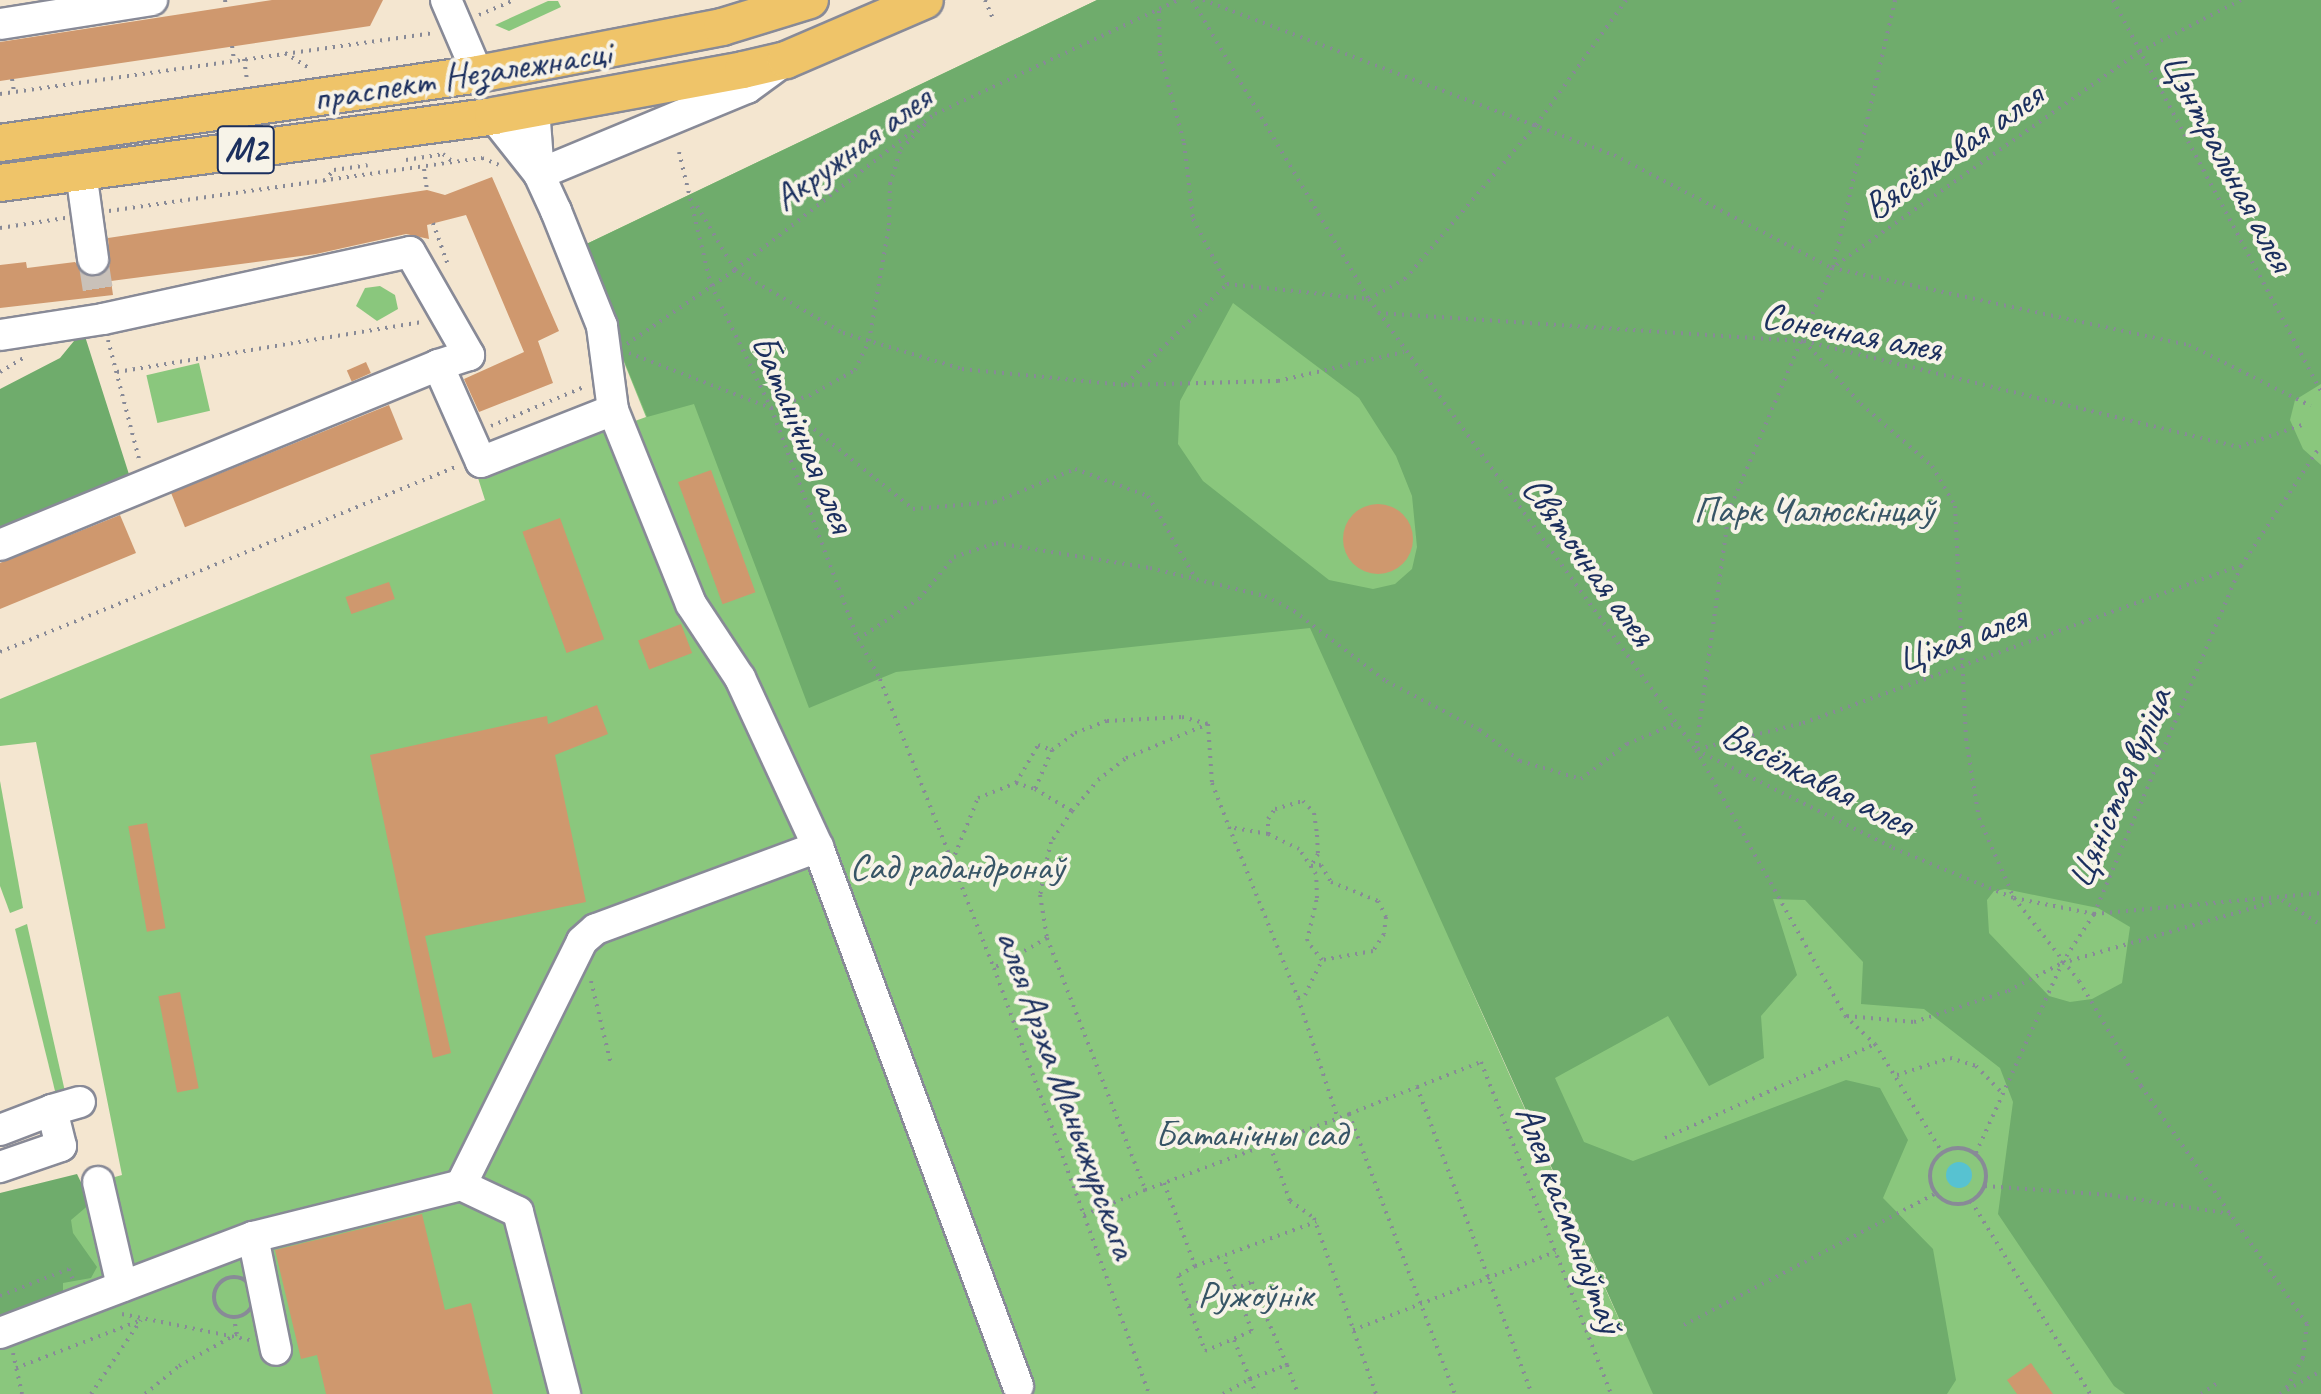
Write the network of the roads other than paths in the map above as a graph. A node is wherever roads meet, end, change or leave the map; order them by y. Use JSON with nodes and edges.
{"nodes":[{"id":1,"x":152,"y":0,"type":"edge"},
{"id":2,"x":446,"y":0,"type":"edge"},
{"id":3,"x":810,"y":0,"type":"edge"},
{"id":4,"x":925,"y":0,"type":"edge"},
{"id":5,"x":764,"y":8,"type":"edge"},
{"id":6,"x":0,"y":24,"type":"edge"},
{"id":7,"x":786,"y":60,"type":"junction"},
{"id":8,"x":473,"y":75,"type":"junction"},
{"id":9,"x":534,"y":108,"type":"junction"},
{"id":10,"x":493,"y":116,"type":"junction"},
{"id":11,"x":0,"y":143,"type":"edge"},
{"id":12,"x":81,"y":172,"type":"junction"},
{"id":13,"x":539,"y":174,"type":"junction"},
{"id":14,"x":0,"y":183,"type":"edge"},
{"id":15,"x":93,"y":259,"type":"tunnel mouth"},
{"id":16,"x":0,"y":335,"type":"edge"},
{"id":17,"x":438,"y":365,"type":"junction"},
{"id":18,"x":613,"y":410,"type":"junction"},
{"id":19,"x":0,"y":545,"type":"edge"},
{"id":20,"x":818,"y":847,"type":"junction"},
{"id":21,"x":0,"y":1130,"type":"edge"},
{"id":22,"x":0,"y":1167,"type":"edge"},
{"id":23,"x":98,"y":1182,"type":"dead end"},
{"id":24,"x":461,"y":1185,"type":"junction"},
{"id":25,"x":253,"y":1237,"type":"junction"},
{"id":26,"x":122,"y":1286,"type":"junction"},
{"id":27,"x":5,"y":1338,"type":"edge"},
{"id":28,"x":276,"y":1350,"type":"road end"},
{"id":29,"x":1018,"y":1386,"type":"dead end"},
{"id":30,"x":565,"y":1394,"type":"edge"}],
"edges":[{"from":1,"to":6,"type":"street"},
{"from":2,"to":8,"type":"street"},
{"from":3,"to":5,"type":"main road","name":"праспект Незалежнасці","number":"М2"},
{"from":4,"to":7,"type":"main road","name":"праспект Незалежнасці","number":"М2"},
{"from":5,"to":7,"type":"main road"},
{"from":5,"to":8,"type":"main road","name":"праспект Незалежнасці","number":"М2"},
{"from":7,"to":9,"type":"main road","name":"праспект Незалежнасці","number":"М2"},
{"from":7,"to":13,"type":"street"},
{"from":8,"to":11,"type":"main road","name":"праспект Незалежнасці","number":"М2"},
{"from":9,"to":10,"type":"main road","name":"праспект Незалежнасці","number":"М2"},
{"from":9,"to":13,"type":"street"},
{"from":10,"to":12,"type":"main road","name":"праспект Незалежнасці","number":"М2"},
{"from":10,"to":13,"type":"street"},
{"from":12,"to":14,"type":"main road","name":"праспект Незалежнасці","number":"М2"},
{"from":12,"to":15,"type":"street"},
{"from":13,"to":18,"type":"street"},
{"from":16,"to":17,"type":"street"},
{"from":17,"to":18,"type":"street"},
{"from":17,"to":19,"type":"street"},
{"from":18,"to":20,"type":"street"},
{"from":20,"to":24,"type":"street"},
{"from":20,"to":29,"type":"street"},
{"from":21,"to":22,"type":"street"},
{"from":23,"to":26,"type":"street"},
{"from":24,"to":25,"type":"street"},
{"from":24,"to":30,"type":"street"},
{"from":25,"to":26,"type":"street"},
{"from":25,"to":28,"type":"street"},
{"from":26,"to":27,"type":"street"}]}
